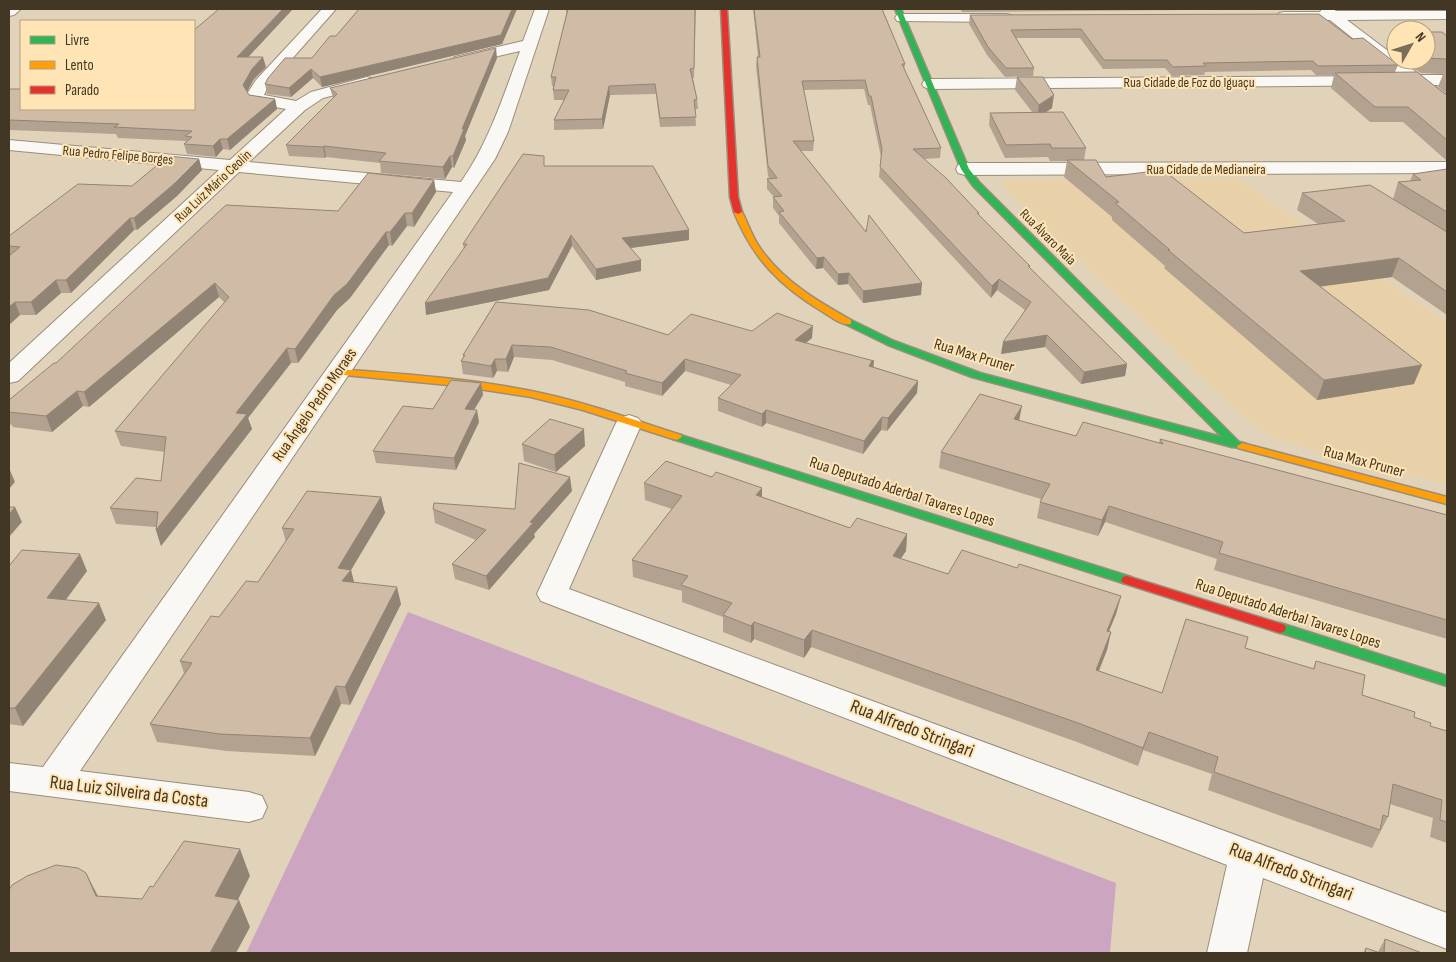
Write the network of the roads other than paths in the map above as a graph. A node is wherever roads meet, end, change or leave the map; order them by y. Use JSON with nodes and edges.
{"nodes":[{"id":1,"x":14,"y":9,"type":"edge"},
{"id":2,"x":329,"y":9,"type":"edge"},
{"id":3,"x":542,"y":9,"type":"edge"},
{"id":4,"x":724,"y":9,"type":"edge"},
{"id":5,"x":9,"y":12,"type":"edge"},
{"id":6,"x":1328,"y":12,"type":"edge"},
{"id":7,"x":900,"y":14,"type":"edge"},
{"id":8,"x":1447,"y":15,"type":"edge"},
{"id":9,"x":1270,"y":16,"type":"edge"},
{"id":10,"x":1021,"y":18,"type":"edge"},
{"id":11,"x":530,"y":44,"type":"junction"},
{"id":12,"x":443,"y":64,"type":"edge"},
{"id":13,"x":386,"y":77,"type":"edge"},
{"id":14,"x":1447,"y":80,"type":"edge"},
{"id":15,"x":1417,"y":81,"type":"junction"},
{"id":16,"x":930,"y":84,"type":"junction"},
{"id":17,"x":1447,"y":104,"type":"edge"},
{"id":18,"x":299,"y":106,"type":"junction"},
{"id":19,"x":9,"y":145,"type":"edge"},
{"id":20,"x":235,"y":166,"type":"junction"},
{"id":21,"x":1447,"y":168,"type":"edge"},
{"id":22,"x":1329,"y":169,"type":"junction"},
{"id":23,"x":965,"y":170,"type":"junction"},
{"id":24,"x":467,"y":188,"type":"junction"},
{"id":25,"x":1360,"y":189,"type":"edge"},
{"id":26,"x":338,"y":372,"type":"junction"},
{"id":27,"x":9,"y":376,"type":"edge"},
{"id":28,"x":630,"y":423,"type":"junction"},
{"id":29,"x":1237,"y":445,"type":"junction"},
{"id":30,"x":1447,"y":501,"type":"edge"},
{"id":31,"x":1447,"y":681,"type":"edge"},
{"id":32,"x":9,"y":777,"type":"edge"},
{"id":33,"x":52,"y":783,"type":"junction"},
{"id":34,"x":249,"y":807,"type":"dead end"},
{"id":35,"x":1248,"y":856,"type":"junction"},
{"id":36,"x":1447,"y":931,"type":"edge"},
{"id":37,"x":1227,"y":953,"type":"edge"}],
"edges":[{"from":1,"to":5,"type":"street"},
{"from":2,"to":18,"type":"street"},
{"from":3,"to":11,"type":"street","name":"Rua Ângelo Pedro Moraes"},
{"from":4,"to":29,"type":"street","name":"Rua Max Pruner"},
{"from":6,"to":8,"type":"street"},
{"from":6,"to":9,"type":"street"},
{"from":6,"to":15,"type":"street"},
{"from":7,"to":10,"type":"street"},
{"from":7,"to":16,"type":"street","name":"Rua Álvaro Maia"},
{"from":11,"to":12,"type":"street"},
{"from":11,"to":24,"type":"street","name":"Rua Ângelo Pedro Moraes"},
{"from":13,"to":18,"type":"street","name":"Rua Luiz Mário Ceolin"},
{"from":14,"to":15,"type":"street","name":"Rua Cidade de Foz do Iguaçu"},
{"from":15,"to":16,"type":"street","name":"Rua Cidade de Foz do Iguaçu"},
{"from":15,"to":17,"type":"street"},
{"from":16,"to":23,"type":"street","name":"Rua Álvaro Maia"},
{"from":18,"to":20,"type":"street","name":"Rua Luiz Mário Ceolin"},
{"from":19,"to":20,"type":"street","name":"Rua Pedro Felipe Borges"},
{"from":20,"to":24,"type":"street","name":"Rua Pedro Felipe Borges"},
{"from":20,"to":27,"type":"street","name":"Rua Luiz Mário Ceolin"},
{"from":21,"to":22,"type":"street","name":"Rua Cidade de Medianeira"},
{"from":22,"to":23,"type":"street","name":"Rua Cidade de Medianeira"},
{"from":22,"to":25,"type":"street"},
{"from":23,"to":29,"type":"street","name":"Rua Álvaro Maia"},
{"from":24,"to":26,"type":"street","name":"Rua Ângelo Pedro Moraes"},
{"from":26,"to":28,"type":"street","name":"Rua Deputado Aderbal Tavares Lopes"},
{"from":26,"to":33,"type":"street","name":"Rua Ângelo Pedro Moraes"},
{"from":28,"to":31,"type":"street","name":"Rua Deputado Aderbal Tavares Lopes"},
{"from":28,"to":35,"type":"street","name":"Rua Alfredo Stringari"},
{"from":29,"to":30,"type":"street","name":"Rua Max Pruner"},
{"from":32,"to":33,"type":"street","name":"Rua Luiz Silveira da Costa"},
{"from":33,"to":34,"type":"street","name":"Rua Luiz Silveira da Costa"},
{"from":35,"to":36,"type":"street","name":"Rua Alfredo Stringari"},
{"from":35,"to":37,"type":"street"}]}
